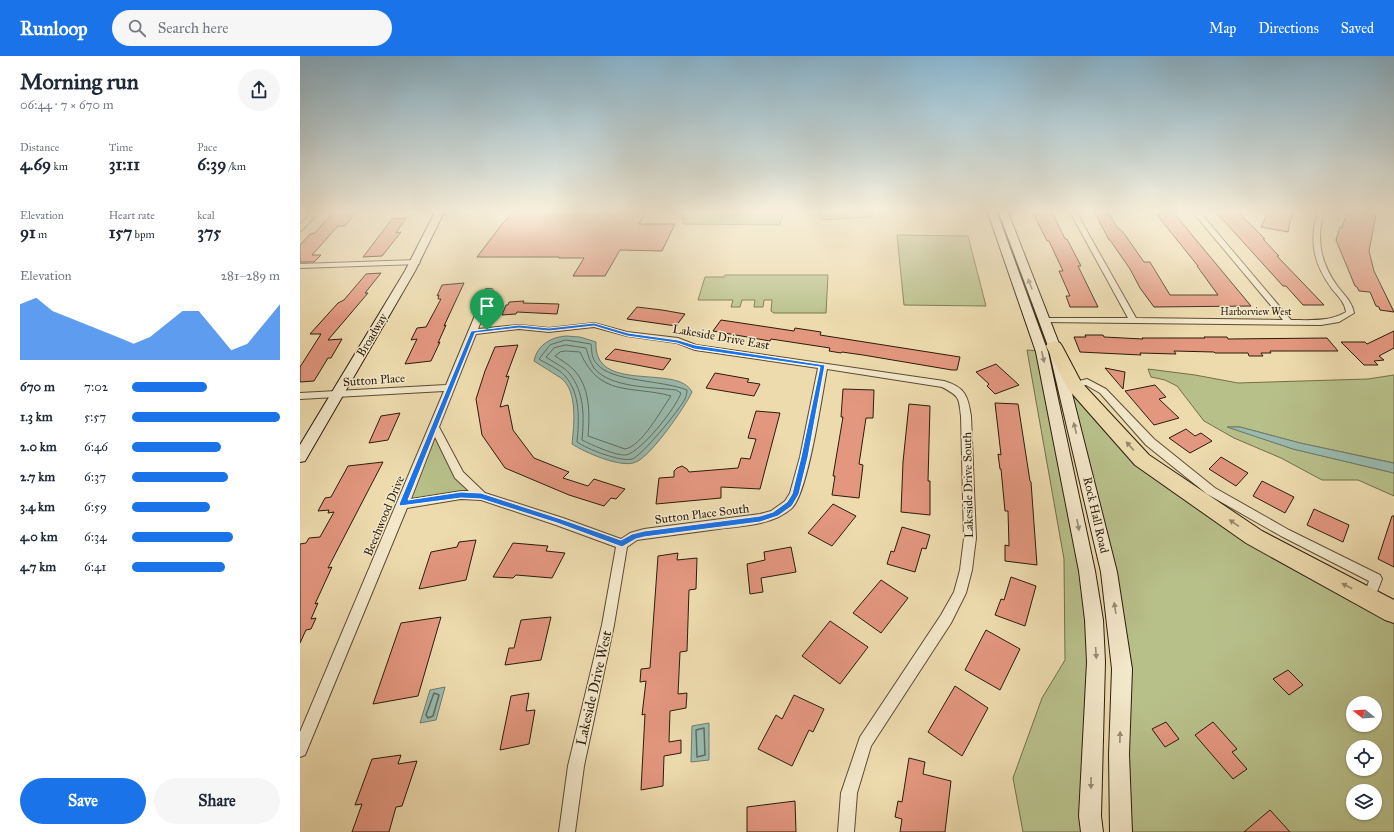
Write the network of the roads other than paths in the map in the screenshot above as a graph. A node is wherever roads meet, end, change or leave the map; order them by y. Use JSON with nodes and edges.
{"nodes":[{"id":1,"x":424,"y":246,"type":"edge"},
{"id":2,"x":1009,"y":246,"type":"edge"},
{"id":3,"x":1010,"y":246,"type":"edge"},
{"id":4,"x":1092,"y":246,"type":"edge"},
{"id":5,"x":1225,"y":246,"type":"edge"},
{"id":6,"x":1316,"y":246,"type":"edge"},
{"id":7,"x":416,"y":262,"type":"junction"},
{"id":8,"x":300,"y":266,"type":"edge"},
{"id":9,"x":489,"y":291,"type":"dead end"},
{"id":10,"x":1045,"y":320,"type":"junction"},
{"id":11,"x":1133,"y":321,"type":"junction"},
{"id":12,"x":1289,"y":322,"type":"junction"},
{"id":13,"x":473,"y":332,"type":"junction"},
{"id":14,"x":1054,"y":346,"type":"junction"},
{"id":15,"x":823,"y":366,"type":"junction"},
{"id":16,"x":450,"y":388,"type":"junction"},
{"id":17,"x":337,"y":394,"type":"junction"},
{"id":18,"x":300,"y":396,"type":"edge"},
{"id":19,"x":434,"y":426,"type":"junction"},
{"id":20,"x":300,"y":457,"type":"edge"},
{"id":21,"x":481,"y":496,"type":"junction"},
{"id":22,"x":403,"y":504,"type":"junction"},
{"id":23,"x":622,"y":544,"type":"junction"},
{"id":24,"x":1394,"y":612,"type":"edge"},
{"id":25,"x":300,"y":750,"type":"edge"},
{"id":26,"x":567,"y":832,"type":"edge"},
{"id":27,"x":846,"y":832,"type":"edge"},
{"id":28,"x":1092,"y":832,"type":"edge"},
{"id":29,"x":1121,"y":832,"type":"edge"}],
"edges":[{"from":1,"to":7,"type":"main road","name":"Broadway"},
{"from":2,"to":28,"type":"main road","name":"Rock Hall Road","one_way":true},
{"from":10,"to":3,"type":"main road","name":"Rock Hall Road","one_way":true},
{"from":4,"to":11,"type":"street"},
{"from":5,"to":12,"type":"street"},
{"from":6,"to":12,"type":"street","name":"Harborview West"},
{"from":7,"to":8,"type":"street"},
{"from":7,"to":17,"type":"main road","name":"Broadway"},
{"from":9,"to":13,"type":"street","name":"Beechwood Drive"},
{"from":10,"to":11,"type":"street","name":"Harborview West"},
{"from":10,"to":14,"type":"main road","name":"Rock Hall Road"},
{"from":11,"to":12,"type":"street","name":"Harborview West"},
{"from":13,"to":15,"type":"street","name":"Lakeside Drive East"},
{"from":13,"to":16,"type":"street","name":"Beechwood Drive"},
{"from":14,"to":24,"type":"highway"},
{"from":29,"to":14,"type":"main road","name":"Rock Hall Road","one_way":true},
{"from":15,"to":23,"type":"street","name":"Sutton Place South"},
{"from":15,"to":27,"type":"street","name":"Lakeside Drive South"},
{"from":16,"to":17,"type":"street","name":"Sutton Place"},
{"from":16,"to":19,"type":"street","name":"Beechwood Drive"},
{"from":17,"to":18,"type":"street","name":"Sutton Place"},
{"from":17,"to":20,"type":"main road","name":"Broadway"},
{"from":19,"to":21,"type":"street"},
{"from":19,"to":22,"type":"street","name":"Beechwood Drive"},
{"from":21,"to":22,"type":"street"},
{"from":21,"to":23,"type":"street"},
{"from":22,"to":25,"type":"street","name":"Beechwood Drive"},
{"from":23,"to":26,"type":"street","name":"Lakeside Drive West"}]}
